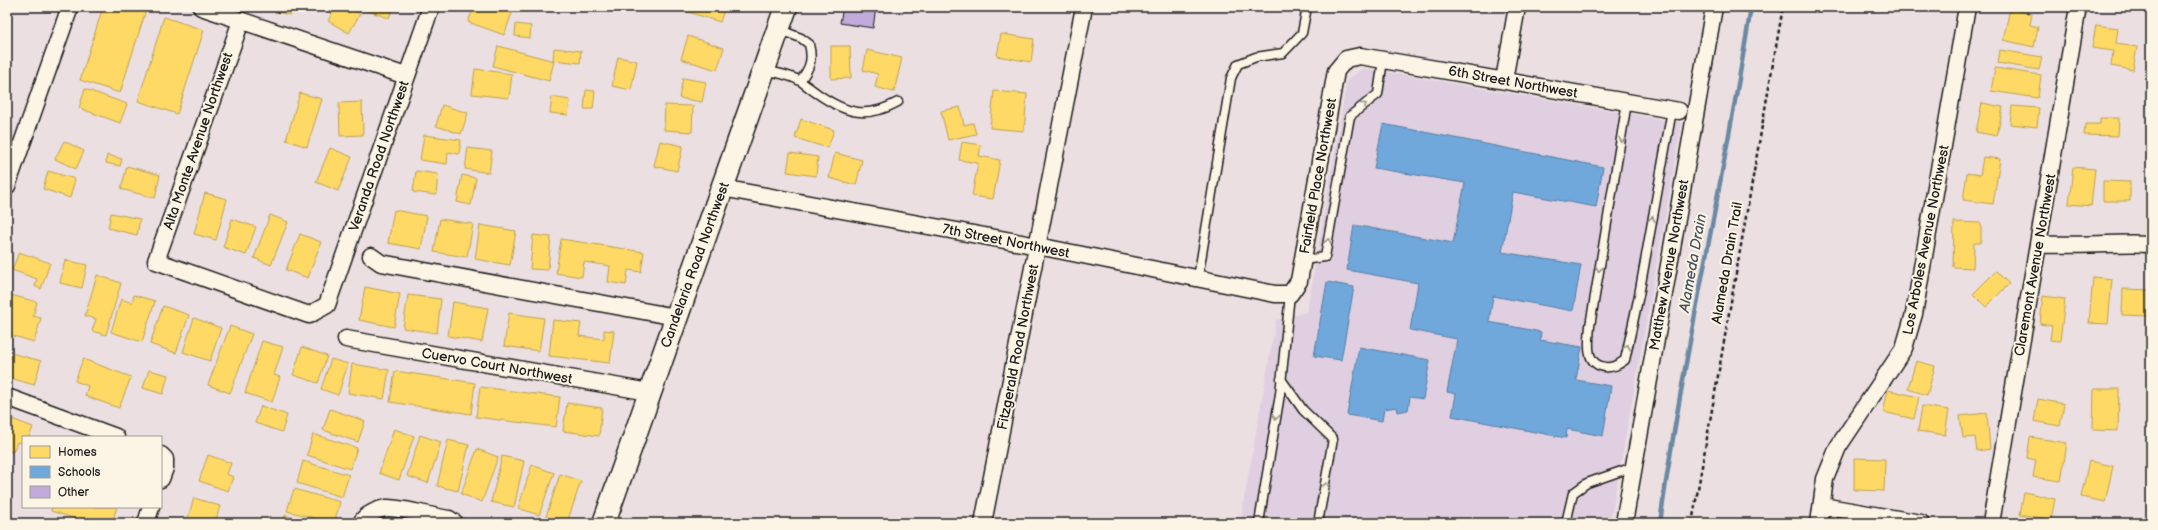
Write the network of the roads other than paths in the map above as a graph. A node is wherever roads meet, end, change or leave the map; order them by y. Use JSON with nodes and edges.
{"nodes":[{"id":1,"x":70,"y":7,"type":"edge"},
{"id":2,"x":202,"y":7,"type":"edge"},
{"id":3,"x":431,"y":7,"type":"edge"},
{"id":4,"x":786,"y":7,"type":"edge"},
{"id":5,"x":1084,"y":7,"type":"edge"},
{"id":6,"x":1307,"y":7,"type":"edge"},
{"id":7,"x":1517,"y":7,"type":"edge"},
{"id":8,"x":1714,"y":7,"type":"edge"},
{"id":9,"x":1967,"y":7,"type":"edge"},
{"id":10,"x":2078,"y":7,"type":"edge"},
{"id":11,"x":241,"y":21,"type":"junction"},
{"id":12,"x":778,"y":29,"type":"junction"},
{"id":13,"x":1346,"y":59,"type":"joint"},
{"id":14,"x":1383,"y":60,"type":"junction"},
{"id":15,"x":764,"y":70,"type":"junction"},
{"id":16,"x":406,"y":76,"type":"junction"},
{"id":17,"x":1504,"y":80,"type":"junction"},
{"id":18,"x":800,"y":81,"type":"junction"},
{"id":19,"x":898,"y":102,"type":"dead end"},
{"id":20,"x":1627,"y":102,"type":"junction"},
{"id":21,"x":1676,"y":110,"type":"joint"},
{"id":22,"x":7,"y":186,"type":"edge"},
{"id":23,"x":722,"y":188,"type":"junction"},
{"id":24,"x":2039,"y":244,"type":"junction"},
{"id":25,"x":2151,"y":244,"type":"edge"},
{"id":26,"x":1038,"y":246,"type":"junction"},
{"id":27,"x":371,"y":256,"type":"dead end"},
{"id":28,"x":1303,"y":260,"type":"junction"},
{"id":29,"x":1198,"y":278,"type":"junction"},
{"id":30,"x":1290,"y":294,"type":"junction"},
{"id":31,"x":327,"y":305,"type":"joint"},
{"id":32,"x":676,"y":317,"type":"junction"},
{"id":33,"x":346,"y":339,"type":"dead end"},
{"id":34,"x":1281,"y":378,"type":"junction"},
{"id":35,"x":649,"y":392,"type":"junction"},
{"id":36,"x":7,"y":397,"type":"edge"},
{"id":37,"x":113,"y":436,"type":"edge"},
{"id":38,"x":163,"y":457,"type":"edge"},
{"id":39,"x":1633,"y":467,"type":"junction"},
{"id":40,"x":162,"y":476,"type":"edge"},
{"id":41,"x":1822,"y":506,"type":"junction"},
{"id":42,"x":151,"y":508,"type":"edge"},
{"id":43,"x":146,"y":523,"type":"edge"},
{"id":44,"x":361,"y":523,"type":"edge"},
{"id":45,"x":455,"y":523,"type":"edge"},
{"id":46,"x":604,"y":523,"type":"edge"},
{"id":47,"x":983,"y":523,"type":"edge"},
{"id":48,"x":1259,"y":523,"type":"edge"},
{"id":49,"x":1318,"y":523,"type":"edge"},
{"id":50,"x":1566,"y":523,"type":"edge"},
{"id":51,"x":1624,"y":523,"type":"edge"},
{"id":52,"x":1819,"y":523,"type":"edge"},
{"id":53,"x":1921,"y":523,"type":"edge"},
{"id":54,"x":1991,"y":523,"type":"edge"}],
"edges":[{"from":1,"to":22,"type":"street"},
{"from":2,"to":11,"type":"street"},
{"from":3,"to":16,"type":"street","name":"Veranda Road Northwest"},
{"from":4,"to":12,"type":"main road","name":"Candelaria Road Northwest"},
{"from":5,"to":26,"type":"street","name":"Fitzgerald Road Northwest"},
{"from":6,"to":29,"type":"lane"},
{"from":7,"to":17,"type":"street"},
{"from":8,"to":39,"type":"street","name":"Matthew Avenue Northwest"},
{"from":9,"to":41,"type":"street","name":"Los Arboles Avenue Northwest"},
{"from":10,"to":24,"type":"street","name":"Claremont Avenue Northwest"},
{"from":11,"to":16,"type":"street"},
{"from":11,"to":31,"type":"street","name":"Alta Monte Avenue Northwest"},
{"from":12,"to":15,"type":"main road","name":"Candelaria Road Northwest"},
{"from":12,"to":18,"type":"lane"},
{"from":13,"to":14,"type":"street","name":"6th Street Northwest"},
{"from":13,"to":28,"type":"street","name":"Fairfield Place Northwest"},
{"from":14,"to":17,"type":"street","name":"6th Street Northwest"},
{"from":28,"to":14,"type":"lane","one_way":true},
{"from":15,"to":18,"type":"lane"},
{"from":15,"to":23,"type":"main road","name":"Candelaria Road Northwest"},
{"from":16,"to":31,"type":"street","name":"Veranda Road Northwest"},
{"from":17,"to":20,"type":"street","name":"6th Street Northwest"},
{"from":18,"to":19,"type":"lane"},
{"from":20,"to":21,"type":"street","name":"6th Street Northwest"},
{"from":20,"to":21,"type":"lane","one_way":true},
{"from":23,"to":26,"type":"street","name":"7th Street Northwest"},
{"from":23,"to":32,"type":"main road","name":"Candelaria Road Northwest"},
{"from":24,"to":25,"type":"street"},
{"from":24,"to":54,"type":"street","name":"Claremont Avenue Northwest"},
{"from":26,"to":29,"type":"street","name":"7th Street Northwest"},
{"from":26,"to":47,"type":"street","name":"Fitzgerald Road Northwest"},
{"from":27,"to":32,"type":"street"},
{"from":28,"to":30,"type":"street","name":"Fairfield Place Northwest"},
{"from":29,"to":30,"type":"street","name":"7th Street Northwest"},
{"from":30,"to":34,"type":"lane"},
{"from":32,"to":35,"type":"main road","name":"Candelaria Road Northwest"},
{"from":33,"to":35,"type":"street","name":"Cuervo Court Northwest"},
{"from":34,"to":48,"type":"lane","one_way":true},
{"from":49,"to":34,"type":"lane","one_way":true},
{"from":35,"to":46,"type":"main road","name":"Candelaria Road Northwest"},
{"from":36,"to":37,"type":"street"},
{"from":38,"to":40,"type":"street"},
{"from":39,"to":50,"type":"lane"},
{"from":39,"to":51,"type":"street","name":"Matthew Avenue Northwest"},
{"from":41,"to":52,"type":"street","name":"Los Arboles Avenue Northwest"},
{"from":41,"to":53,"type":"street"},
{"from":42,"to":43,"type":"street"},
{"from":44,"to":45,"type":"street"}]}
